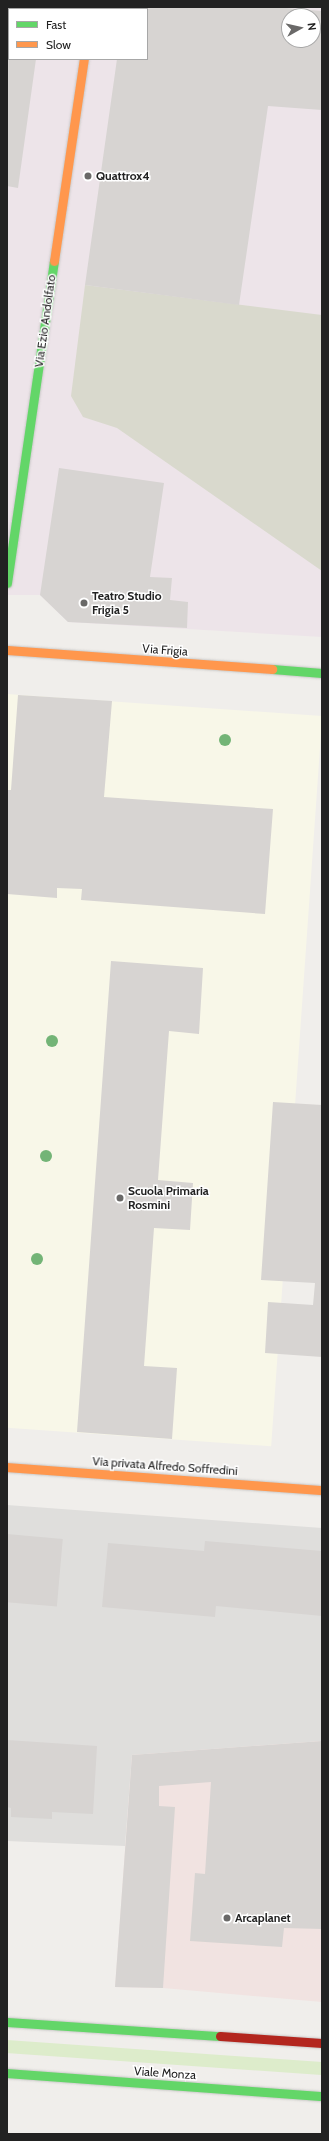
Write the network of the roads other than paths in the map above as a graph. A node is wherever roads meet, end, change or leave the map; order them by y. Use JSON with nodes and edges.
{"nodes":[{"id":1,"x":84,"y":60,"type":"edge"},
{"id":2,"x":7,"y":583,"type":"edge"},
{"id":3,"x":7,"y":650,"type":"edge"},
{"id":4,"x":322,"y":673,"type":"edge"},
{"id":5,"x":7,"y":1467,"type":"edge"},
{"id":6,"x":322,"y":1490,"type":"edge"},
{"id":7,"x":7,"y":2022,"type":"edge"},
{"id":8,"x":322,"y":2043,"type":"edge"},
{"id":9,"x":7,"y":2073,"type":"edge"},
{"id":10,"x":322,"y":2096,"type":"edge"}],
"edges":[{"from":1,"to":2,"type":"street","name":"Via Ezio Andolfato"},
{"from":3,"to":4,"type":"street","name":"Via Frigia"},
{"from":5,"to":6,"type":"street","name":"Via privata Alfredo Soffredini"},
{"from":7,"to":8,"type":"street"},
{"from":9,"to":10,"type":"street","name":"Viale Monza"}]}
